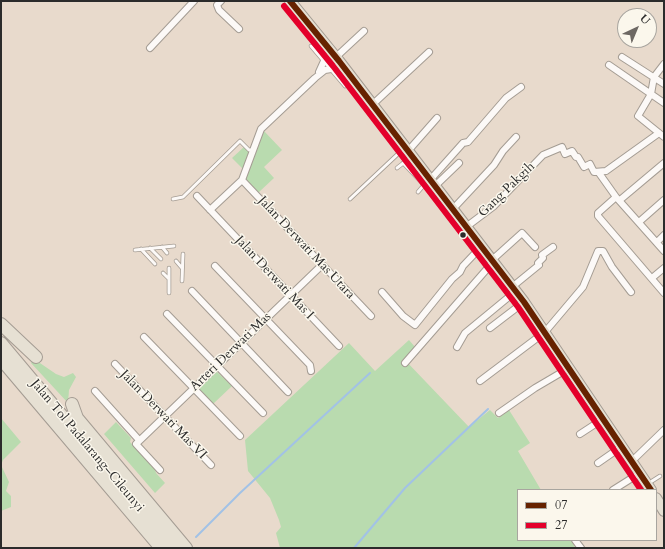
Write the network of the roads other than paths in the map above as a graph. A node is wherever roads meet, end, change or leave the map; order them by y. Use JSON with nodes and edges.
{"nodes":[{"id":1,"x":194,"y":1,"type":"edge"},
{"id":2,"x":221,"y":1,"type":"edge"},
{"id":3,"x":290,"y":1,"type":"edge"},
{"id":4,"x":238,"y":29,"type":"dead end"},
{"id":5,"x":364,"y":31,"type":"dead end"},
{"id":6,"x":311,"y":46,"type":"dead end"},
{"id":7,"x":150,"y":48,"type":"dead end"},
{"id":8,"x":429,"y":52,"type":"dead end"},
{"id":9,"x":336,"y":57,"type":"junction"},
{"id":10,"x":622,"y":57,"type":"dead end"},
{"id":11,"x":324,"y":61,"type":"junction"},
{"id":12,"x":664,"y":64,"type":"edge"},
{"id":13,"x":609,"y":66,"type":"dead end"},
{"id":14,"x":331,"y":69,"type":"junction"},
{"id":15,"x":654,"y":77,"type":"junction"},
{"id":16,"x":315,"y":78,"type":"junction"},
{"id":17,"x":664,"y":84,"type":"edge"},
{"id":18,"x":345,"y":86,"type":"dead end"},
{"id":19,"x":521,"y":87,"type":"dead end"},
{"id":20,"x":651,"y":94,"type":"junction"},
{"id":21,"x":664,"y":103,"type":"edge"},
{"id":22,"x":372,"y":105,"type":"junction"},
{"id":23,"x":437,"y":118,"type":"dead end"},
{"id":24,"x":661,"y":135,"type":"edge"},
{"id":25,"x":516,"y":137,"type":"dead end"},
{"id":26,"x":256,"y":142,"type":"junction"},
{"id":27,"x":253,"y":150,"type":"junction"},
{"id":28,"x":410,"y":154,"type":"junction"},
{"id":29,"x":249,"y":160,"type":"junction"},
{"id":30,"x":403,"y":163,"type":"junction"},
{"id":31,"x":459,"y":163,"type":"dead end"},
{"id":32,"x":664,"y":163,"type":"edge"},
{"id":33,"x":397,"y":168,"type":"dead end"},
{"id":34,"x":599,"y":173,"type":"junction"},
{"id":35,"x":242,"y":180,"type":"junction"},
{"id":36,"x":429,"y":183,"type":"junction"},
{"id":37,"x":418,"y":192,"type":"dead end"},
{"id":38,"x":197,"y":196,"type":"dead end"},
{"id":39,"x":618,"y":198,"type":"junction"},
{"id":40,"x":173,"y":199,"type":"dead end"},
{"id":41,"x":350,"y":199,"type":"dead end"},
{"id":42,"x":664,"y":200,"type":"edge"},
{"id":43,"x":210,"y":210,"type":"junction"},
{"id":44,"x":452,"y":210,"type":"junction"},
{"id":45,"x":639,"y":222,"type":"junction"},
{"id":46,"x":466,"y":227,"type":"junction"},
{"id":47,"x":664,"y":236,"type":"edge"},
{"id":48,"x":657,"y":242,"type":"junction"},
{"id":49,"x":174,"y":246,"type":"dead end"},
{"id":50,"x":162,"y":247,"type":"junction"},
{"id":51,"x":481,"y":247,"type":"junction"},
{"id":52,"x":535,"y":247,"type":"dead end"},
{"id":53,"x":553,"y":247,"type":"dead end"},
{"id":54,"x":150,"y":248,"type":"junction"},
{"id":55,"x":141,"y":249,"type":"junction"},
{"id":56,"x":135,"y":250,"type":"dead end"},
{"id":57,"x":664,"y":251,"type":"edge"},
{"id":58,"x":167,"y":253,"type":"dead end"},
{"id":59,"x":183,"y":254,"type":"dead end"},
{"id":60,"x":161,"y":259,"type":"dead end"},
{"id":61,"x":493,"y":261,"type":"junction"},
{"id":62,"x":176,"y":262,"type":"dead end"},
{"id":63,"x":155,"y":264,"type":"dead end"},
{"id":64,"x":322,"y":265,"type":"junction"},
{"id":65,"x":215,"y":266,"type":"dead end"},
{"id":66,"x":169,"y":268,"type":"dead end"},
{"id":67,"x":182,"y":268,"type":"junction"},
{"id":68,"x":664,"y":268,"type":"edge"},
{"id":69,"x":163,"y":273,"type":"dead end"},
{"id":70,"x":652,"y":278,"type":"junction"},
{"id":71,"x":169,"y":280,"type":"junction"},
{"id":72,"x":182,"y":281,"type":"dead end"},
{"id":73,"x":514,"y":289,"type":"junction"},
{"id":74,"x":192,"y":291,"type":"dead end"},
{"id":75,"x":382,"y":292,"type":"dead end"},
{"id":76,"x":631,"y":292,"type":"dead end"},
{"id":77,"x":664,"y":292,"type":"edge"},
{"id":78,"x":169,"y":293,"type":"dead end"},
{"id":79,"x":290,"y":295,"type":"junction"},
{"id":80,"x":524,"y":302,"type":"junction"},
{"id":81,"x":167,"y":314,"type":"dead end"},
{"id":82,"x":371,"y":316,"type":"dead end"},
{"id":83,"x":266,"y":319,"type":"junction"},
{"id":84,"x":1,"y":324,"type":"edge"},
{"id":85,"x":490,"y":328,"type":"dead end"},
{"id":86,"x":545,"y":332,"type":"junction"},
{"id":87,"x":144,"y":337,"type":"dead end"},
{"id":88,"x":242,"y":342,"type":"junction"},
{"id":89,"x":1,"y":343,"type":"edge"},
{"id":90,"x":339,"y":346,"type":"dead end"},
{"id":91,"x":457,"y":347,"type":"dead end"},
{"id":92,"x":36,"y":357,"type":"dead end"},
{"id":93,"x":1,"y":359,"type":"edge"},
{"id":94,"x":405,"y":363,"type":"dead end"},
{"id":95,"x":115,"y":364,"type":"dead end"},
{"id":96,"x":216,"y":366,"type":"junction"},
{"id":97,"x":569,"y":368,"type":"junction"},
{"id":98,"x":311,"y":371,"type":"dead end"},
{"id":99,"x":480,"y":381,"type":"dead end"},
{"id":100,"x":193,"y":388,"type":"junction"},
{"id":101,"x":95,"y":391,"type":"dead end"},
{"id":102,"x":288,"y":392,"type":"dead end"},
{"id":103,"x":72,"y":404,"type":"dead end"},
{"id":104,"x":264,"y":413,"type":"dead end"},
{"id":105,"x":499,"y":413,"type":"dead end"},
{"id":106,"x":164,"y":416,"type":"junction"},
{"id":107,"x":603,"y":419,"type":"junction"},
{"id":108,"x":664,"y":430,"type":"edge"},
{"id":109,"x":580,"y":434,"type":"dead end"},
{"id":110,"x":240,"y":436,"type":"dead end"},
{"id":111,"x":139,"y":440,"type":"junction"},
{"id":112,"x":621,"y":447,"type":"junction"},
{"id":113,"x":632,"y":461,"type":"junction"},
{"id":114,"x":598,"y":463,"type":"dead end"},
{"id":115,"x":211,"y":465,"type":"dead end"},
{"id":116,"x":160,"y":470,"type":"dead end"},
{"id":117,"x":640,"y":473,"type":"junction"},
{"id":118,"x":660,"y":476,"type":"dead end"},
{"id":119,"x":649,"y":487,"type":"edge"},
{"id":120,"x":615,"y":489,"type":"edge"},
{"id":121,"x":161,"y":548,"type":"edge"},
{"id":122,"x":173,"y":548,"type":"edge"},
{"id":123,"x":186,"y":548,"type":"edge"}],
"edges":[{"from":1,"to":7,"type":"street"},
{"from":2,"to":4,"type":"street"},
{"from":3,"to":9,"type":"main road"},
{"from":5,"to":9,"type":"street"},
{"from":6,"to":11,"type":"lane"},
{"from":8,"to":22,"type":"street"},
{"from":9,"to":11,"type":"street"},
{"from":9,"to":14,"type":"street"},
{"from":9,"to":22,"type":"main road"},
{"from":10,"to":15,"type":"street"},
{"from":11,"to":14,"type":"lane"},
{"from":11,"to":16,"type":"street"},
{"from":12,"to":15,"type":"street"},
{"from":13,"to":20,"type":"street"},
{"from":14,"to":16,"type":"street"},
{"from":14,"to":18,"type":"lane"},
{"from":15,"to":17,"type":"street"},
{"from":15,"to":20,"type":"street"},
{"from":16,"to":26,"type":"street"},
{"from":19,"to":36,"type":"street"},
{"from":20,"to":21,"type":"street"},
{"from":20,"to":24,"type":"street"},
{"from":22,"to":28,"type":"main road"},
{"from":23,"to":28,"type":"street"},
{"from":24,"to":34,"type":"street"},
{"from":25,"to":44,"type":"street"},
{"from":26,"to":27,"type":"street"},
{"from":26,"to":29,"type":"lane"},
{"from":27,"to":29,"type":"street"},
{"from":27,"to":40,"type":"lane"},
{"from":28,"to":30,"type":"lane"},
{"from":28,"to":36,"type":"main road"},
{"from":28,"to":41,"type":"lane"},
{"from":29,"to":35,"type":"street"},
{"from":30,"to":33,"type":"lane"},
{"from":30,"to":36,"type":"lane"},
{"from":31,"to":36,"type":"street"},
{"from":32,"to":39,"type":"street"},
{"from":34,"to":39,"type":"street"},
{"from":34,"to":46,"type":"street","name":"Gang Pakgih"},
{"from":35,"to":43,"type":"street"},
{"from":35,"to":64,"type":"street","name":"Jalan Derwati Mas Utara"},
{"from":36,"to":37,"type":"lane"},
{"from":36,"to":44,"type":"main road"},
{"from":38,"to":43,"type":"street","name":"Jalan Derwati Mas I"},
{"from":39,"to":45,"type":"street"},
{"from":39,"to":70,"type":"street"},
{"from":42,"to":45,"type":"street"},
{"from":43,"to":79,"type":"street","name":"Jalan Derwati Mas I"},
{"from":44,"to":46,"type":"main road"},
{"from":45,"to":48,"type":"street"},
{"from":46,"to":51,"type":"main road"},
{"from":47,"to":48,"type":"street"},
{"from":48,"to":57,"type":"street"},
{"from":49,"to":50,"type":"lane"},
{"from":50,"to":54,"type":"lane"},
{"from":50,"to":58,"type":"lane"},
{"from":51,"to":61,"type":"main road"},
{"from":51,"to":75,"type":"street"},
{"from":52,"to":61,"type":"street"},
{"from":53,"to":73,"type":"street"},
{"from":54,"to":55,"type":"lane"},
{"from":54,"to":60,"type":"lane"},
{"from":55,"to":56,"type":"lane"},
{"from":55,"to":63,"type":"lane"},
{"from":59,"to":67,"type":"lane"},
{"from":61,"to":73,"type":"main road"},
{"from":61,"to":94,"type":"street"},
{"from":62,"to":67,"type":"lane"},
{"from":64,"to":79,"type":"street","name":"Arteri Derwati Mas"},
{"from":64,"to":82,"type":"street","name":"Jalan Derwati Mas Utara"},
{"from":65,"to":83,"type":"street"},
{"from":66,"to":71,"type":"lane"},
{"from":67,"to":72,"type":"lane"},
{"from":68,"to":70,"type":"street"},
{"from":69,"to":71,"type":"lane"},
{"from":70,"to":77,"type":"street"},
{"from":71,"to":78,"type":"lane"},
{"from":73,"to":80,"type":"main road"},
{"from":73,"to":91,"type":"street"},
{"from":74,"to":88,"type":"street"},
{"from":76,"to":86,"type":"street"},
{"from":79,"to":83,"type":"street","name":"Arteri Derwati Mas"},
{"from":79,"to":90,"type":"street","name":"Jalan Derwati Mas I"},
{"from":80,"to":85,"type":"street"},
{"from":80,"to":86,"type":"main road"},
{"from":81,"to":96,"type":"street"},
{"from":83,"to":88,"type":"street","name":"Arteri Derwati Mas"},
{"from":83,"to":98,"type":"street"},
{"from":84,"to":92,"type":"highway"},
{"from":86,"to":97,"type":"main road"},
{"from":86,"to":99,"type":"street"},
{"from":87,"to":100,"type":"street"},
{"from":88,"to":96,"type":"street","name":"Arteri Derwati Mas"},
{"from":88,"to":102,"type":"street"},
{"from":89,"to":122,"type":"highway","name":"Jalan Tol Padalarang–Cileunyi"},
{"from":93,"to":121,"type":"highway","name":"Jalan Tol Padalarang–Cileunyi"},
{"from":95,"to":106,"type":"street","name":"Jalan Derwati Mas VI"},
{"from":96,"to":100,"type":"street","name":"Arteri Derwati Mas"},
{"from":96,"to":104,"type":"street"},
{"from":97,"to":105,"type":"street"},
{"from":97,"to":107,"type":"main road"},
{"from":100,"to":106,"type":"street","name":"Arteri Derwati Mas"},
{"from":100,"to":110,"type":"street"},
{"from":101,"to":111,"type":"street"},
{"from":103,"to":123,"type":"highway"},
{"from":106,"to":111,"type":"street","name":"Arteri Derwati Mas"},
{"from":106,"to":115,"type":"street","name":"Jalan Derwati Mas VI"},
{"from":107,"to":109,"type":"street"},
{"from":107,"to":112,"type":"main road"},
{"from":108,"to":113,"type":"street"},
{"from":111,"to":116,"type":"street"},
{"from":112,"to":113,"type":"main road"},
{"from":112,"to":114,"type":"street"},
{"from":113,"to":117,"type":"main road"},
{"from":117,"to":119,"type":"main road"},
{"from":117,"to":120,"type":"street"},
{"from":118,"to":119,"type":"lane"}]}
